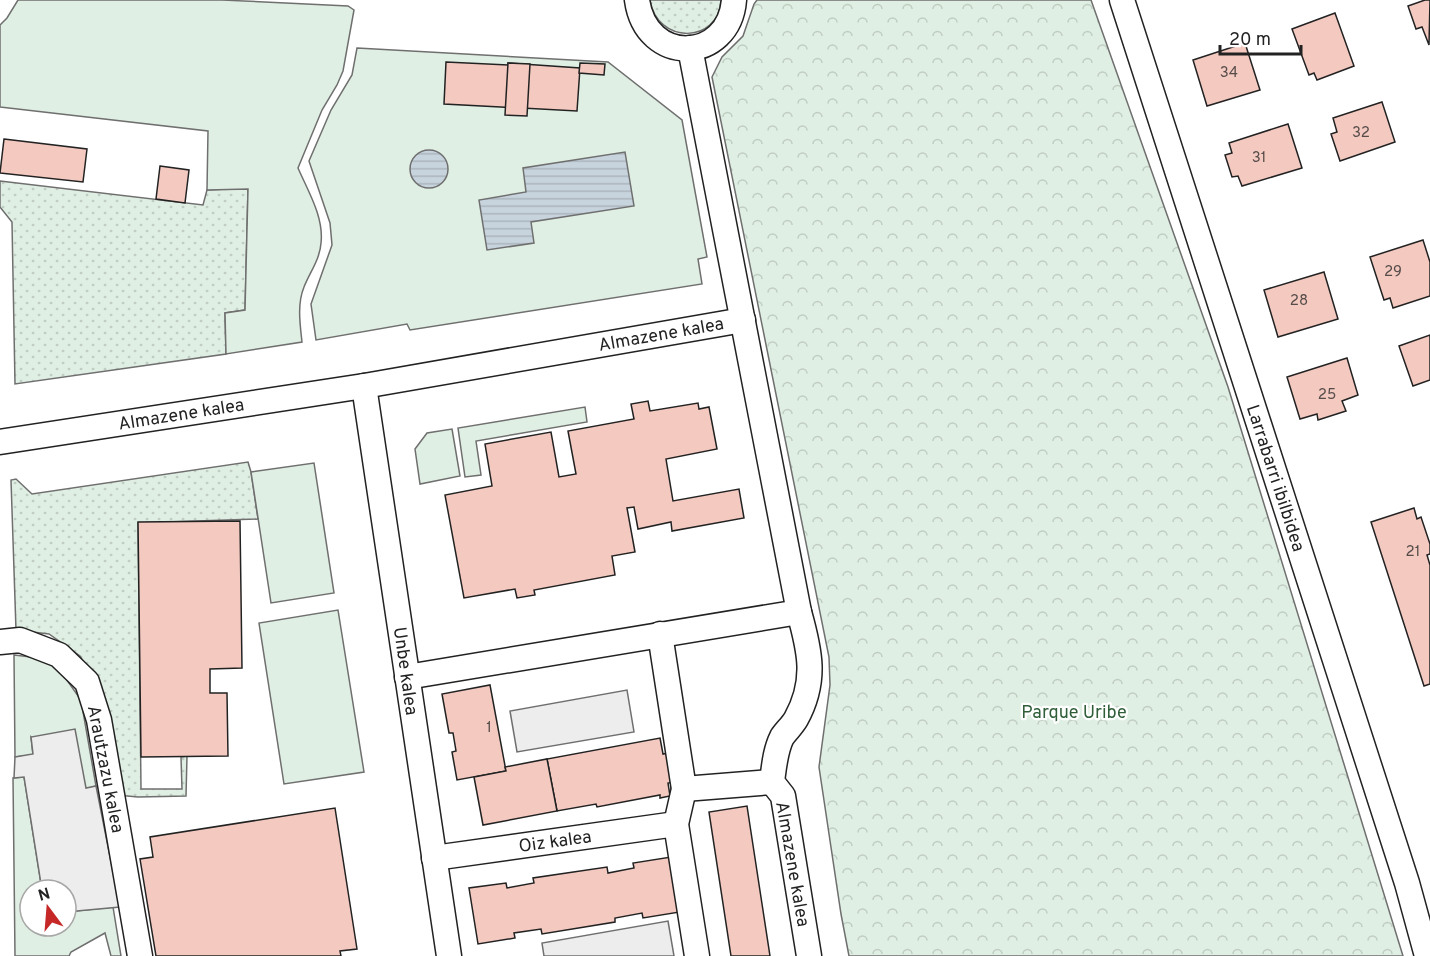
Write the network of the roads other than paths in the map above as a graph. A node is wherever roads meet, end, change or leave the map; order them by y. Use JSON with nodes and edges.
{"nodes":[{"id":1,"x":637,"y":0,"type":"edge"},
{"id":2,"x":734,"y":0,"type":"edge"},
{"id":3,"x":1122,"y":0,"type":"edge"},
{"id":4,"x":690,"y":48,"type":"junction"},
{"id":5,"x":743,"y":320,"type":"junction"},
{"id":6,"x":364,"y":386,"type":"junction"},
{"id":7,"x":0,"y":442,"type":"edge"},
{"id":8,"x":799,"y":612,"type":"junction"},
{"id":9,"x":660,"y":634,"type":"junction"},
{"id":10,"x":0,"y":642,"type":"edge"},
{"id":11,"x":407,"y":676,"type":"junction"},
{"id":12,"x":772,"y":782,"type":"junction"},
{"id":13,"x":684,"y":789,"type":"junction"},
{"id":14,"x":676,"y":824,"type":"junction"},
{"id":15,"x":434,"y":858,"type":"junction"},
{"id":16,"x":140,"y":956,"type":"edge"},
{"id":17,"x":448,"y":956,"type":"edge"},
{"id":18,"x":698,"y":956,"type":"edge"},
{"id":19,"x":809,"y":956,"type":"edge"},
{"id":20,"x":1427,"y":956,"type":"edge"}],
"edges":[{"from":1,"to":4,"type":"street"},
{"from":2,"to":4,"type":"street"},
{"from":3,"to":20,"type":"street","name":"Larrabarri ibilbidea"},
{"from":4,"to":5,"type":"street"},
{"from":5,"to":6,"type":"street","name":"Almazene kalea"},
{"from":5,"to":8,"type":"street","name":"Almazene kalea"},
{"from":6,"to":7,"type":"street","name":"Almazene kalea"},
{"from":6,"to":11,"type":"street","name":"Unbe kalea"},
{"from":8,"to":9,"type":"street"},
{"from":8,"to":12,"type":"street","name":"Almazene kalea"},
{"from":9,"to":11,"type":"street"},
{"from":9,"to":13,"type":"street"},
{"from":10,"to":16,"type":"street","name":"Arautzazu kalea"},
{"from":11,"to":15,"type":"street","name":"Unbe kalea"},
{"from":12,"to":13,"type":"street"},
{"from":12,"to":19,"type":"street","name":"Almazene kalea"},
{"from":13,"to":14,"type":"street"},
{"from":14,"to":15,"type":"street","name":"Oiz kalea"},
{"from":14,"to":18,"type":"street"},
{"from":15,"to":17,"type":"street","name":"Unbe kalea"}]}
